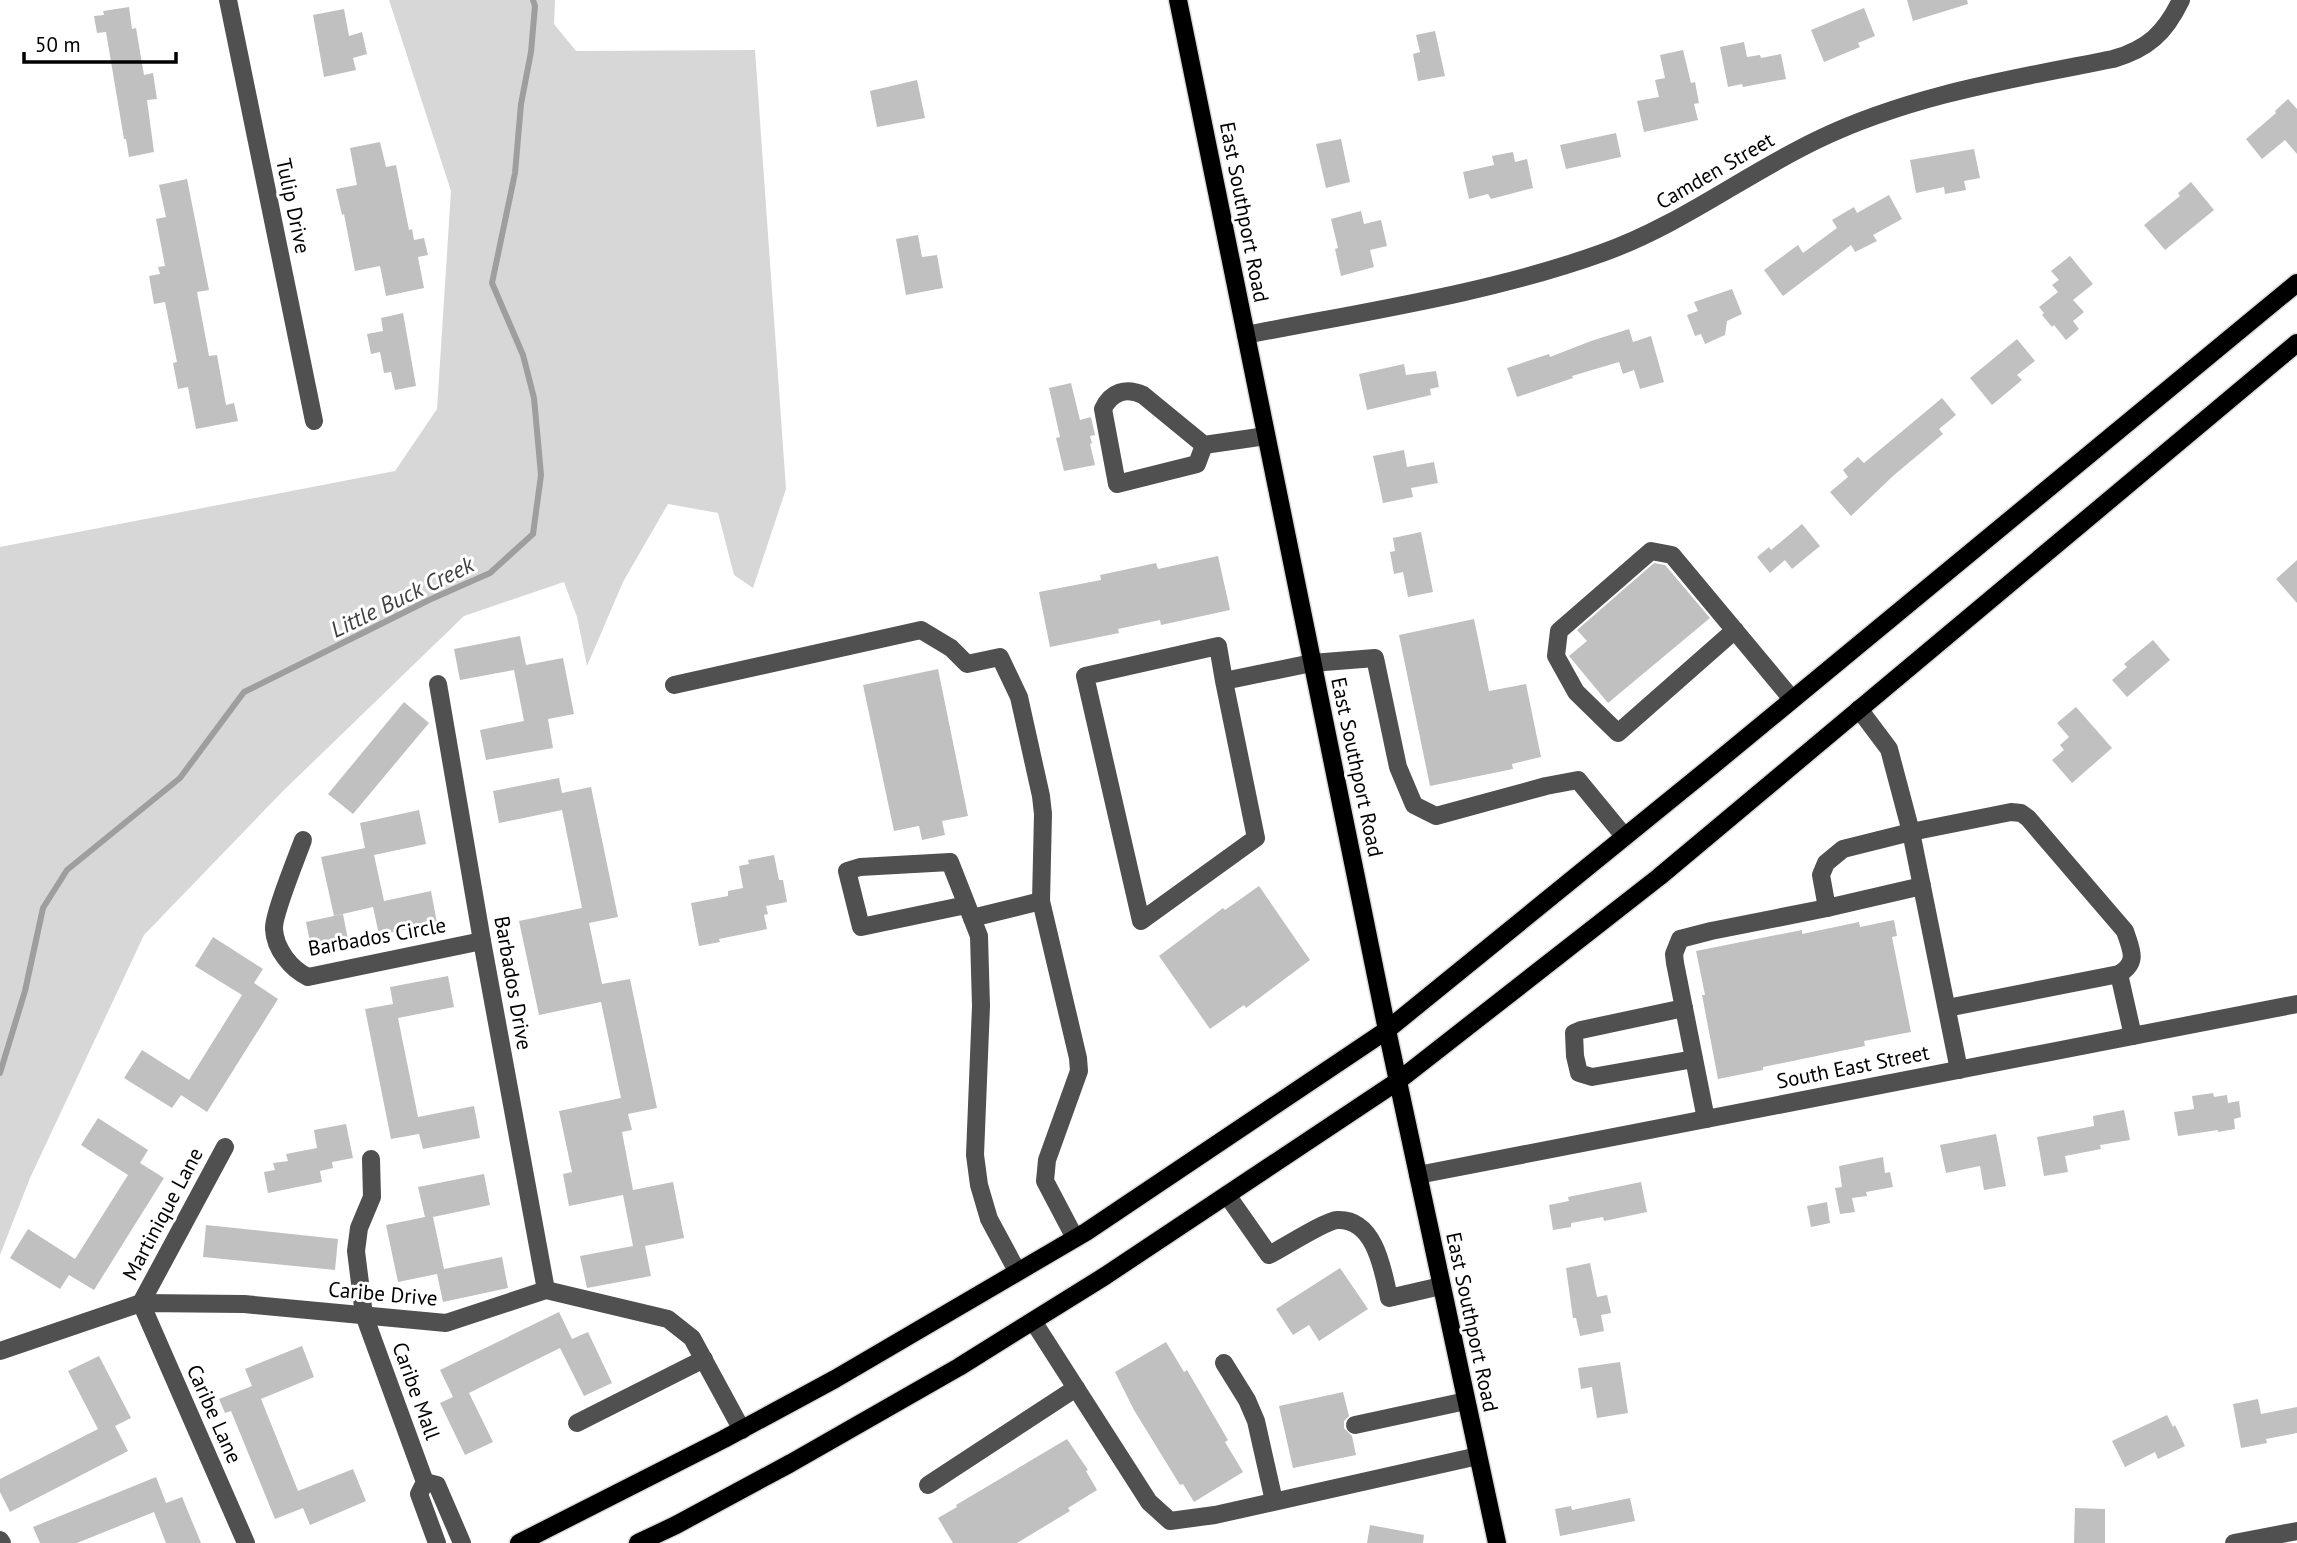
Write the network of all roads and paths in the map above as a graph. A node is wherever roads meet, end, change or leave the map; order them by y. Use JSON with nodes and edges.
{"nodes":[{"id":1,"x":228,"y":0,"type":"edge"},
{"id":2,"x":1178,"y":0,"type":"edge"},
{"id":3,"x":2181,"y":0,"type":"edge"},
{"id":4,"x":2297,"y":283,"type":"edge"},
{"id":5,"x":1246,"y":335,"type":"junction"},
{"id":6,"x":2297,"y":343,"type":"edge"},
{"id":7,"x":314,"y":421,"type":"dead end"},
{"id":8,"x":1266,"y":436,"type":"junction"},
{"id":9,"x":1204,"y":445,"type":"junction"},
{"id":10,"x":1735,"y":630,"type":"junction"},
{"id":11,"x":1312,"y":663,"type":"junction"},
{"id":12,"x":1224,"y":681,"type":"junction"},
{"id":13,"x":438,"y":684,"type":"dead end"},
{"id":14,"x":674,"y":685,"type":"dead end"},
{"id":15,"x":1792,"y":699,"type":"junction"},
{"id":16,"x":1859,"y":709,"type":"junction"},
{"id":17,"x":1911,"y":832,"type":"junction"},
{"id":18,"x":1624,"y":836,"type":"junction"},
{"id":19,"x":303,"y":839,"type":"dead end"},
{"id":20,"x":1922,"y":886,"type":"junction"},
{"id":21,"x":1041,"y":901,"type":"junction"},
{"id":22,"x":1827,"y":908,"type":"junction"},
{"id":23,"x":969,"y":911,"type":"junction"},
{"id":24,"x":482,"y":941,"type":"junction"},
{"id":25,"x":2119,"y":974,"type":"junction"},
{"id":26,"x":2297,"y":1004,"type":"edge"},
{"id":27,"x":1684,"y":1008,"type":"junction"},
{"id":28,"x":1947,"y":1008,"type":"junction"},
{"id":29,"x":1387,"y":1030,"type":"junction"},
{"id":30,"x":2133,"y":1036,"type":"junction"},
{"id":31,"x":1694,"y":1059,"type":"junction"},
{"id":32,"x":1959,"y":1070,"type":"junction"},
{"id":33,"x":1398,"y":1081,"type":"junction"},
{"id":34,"x":1706,"y":1119,"type":"junction"},
{"id":35,"x":225,"y":1147,"type":"dead end"},
{"id":36,"x":371,"y":1159,"type":"dead end"},
{"id":37,"x":1418,"y":1175,"type":"junction"},
{"id":38,"x":1227,"y":1195,"type":"junction"},
{"id":39,"x":1075,"y":1238,"type":"junction"},
{"id":40,"x":1017,"y":1271,"type":"junction"},
{"id":41,"x":1441,"y":1286,"type":"junction"},
{"id":42,"x":546,"y":1290,"type":"junction"},
{"id":43,"x":141,"y":1303,"type":"junction"},
{"id":44,"x":364,"y":1315,"type":"junction"},
{"id":45,"x":1033,"y":1321,"type":"junction"},
{"id":46,"x":0,"y":1351,"type":"edge"},
{"id":47,"x":704,"y":1359,"type":"junction"},
{"id":48,"x":1224,"y":1363,"type":"dead end"},
{"id":49,"x":1076,"y":1388,"type":"junction"},
{"id":50,"x":1466,"y":1401,"type":"junction"},
{"id":51,"x":577,"y":1423,"type":"dead end"},
{"id":52,"x":1356,"y":1425,"type":"dead end"},
{"id":53,"x":742,"y":1430,"type":"junction"},
{"id":54,"x":1478,"y":1456,"type":"junction"},
{"id":55,"x":425,"y":1482,"type":"junction"},
{"id":56,"x":928,"y":1485,"type":"dead end"},
{"id":57,"x":1275,"y":1501,"type":"junction"},
{"id":58,"x":2297,"y":1531,"type":"edge"},
{"id":59,"x":246,"y":1543,"type":"edge"},
{"id":60,"x":437,"y":1543,"type":"edge"},
{"id":61,"x":463,"y":1543,"type":"edge"},
{"id":62,"x":519,"y":1543,"type":"edge"},
{"id":63,"x":638,"y":1543,"type":"edge"},
{"id":64,"x":1497,"y":1543,"type":"edge"},
{"id":65,"x":2234,"y":1543,"type":"edge"}],
"edges":[{"from":1,"to":7,"type":"street","name":"Tulip Drive"},
{"from":2,"to":5,"type":"main road","name":"East Southport Road"},
{"from":3,"to":5,"type":"street","name":"Camden Street"},
{"from":4,"to":15,"type":"main road"},
{"from":5,"to":8,"type":"main road","name":"East Southport Road"},
{"from":6,"to":16,"type":"main road"},
{"from":8,"to":9,"type":"street"},
{"from":8,"to":11,"type":"main road","name":"East Southport Road"},
{"from":9,"to":9,"type":"street"},
{"from":10,"to":10,"type":"street"},
{"from":10,"to":15,"type":"street"},
{"from":11,"to":12,"type":"street"},
{"from":11,"to":18,"type":"street"},
{"from":11,"to":29,"type":"main road","name":"East Southport Road"},
{"from":12,"to":12,"type":"street"},
{"from":13,"to":24,"type":"street","name":"Barbados Drive"},
{"from":14,"to":21,"type":"street"},
{"from":15,"to":18,"type":"main road"},
{"from":16,"to":17,"type":"street"},
{"from":16,"to":33,"type":"main road"},
{"from":17,"to":20,"type":"street"},
{"from":17,"to":22,"type":"street"},
{"from":17,"to":25,"type":"street"},
{"from":18,"to":29,"type":"main road"},
{"from":19,"to":24,"type":"street","name":"Barbados Circle"},
{"from":20,"to":22,"type":"street"},
{"from":20,"to":28,"type":"street"},
{"from":21,"to":23,"type":"street"},
{"from":21,"to":39,"type":"street"},
{"from":22,"to":27,"type":"street"},
{"from":23,"to":23,"type":"street"},
{"from":23,"to":40,"type":"street"},
{"from":24,"to":42,"type":"street","name":"Barbados Drive"},
{"from":25,"to":28,"type":"street"},
{"from":25,"to":30,"type":"street"},
{"from":26,"to":30,"type":"street","name":"South East Street"},
{"from":27,"to":31,"type":"street"},
{"from":27,"to":31,"type":"street"},
{"from":28,"to":32,"type":"street"},
{"from":29,"to":33,"type":"main road","name":"East Southport Road"},
{"from":29,"to":39,"type":"main road"},
{"from":30,"to":32,"type":"street","name":"South East Street"},
{"from":31,"to":34,"type":"street"},
{"from":32,"to":34,"type":"street","name":"South East Street"},
{"from":33,"to":37,"type":"main road","name":"East Southport Road"},
{"from":33,"to":38,"type":"main road"},
{"from":34,"to":37,"type":"street","name":"South East Street"},
{"from":35,"to":43,"type":"street","name":"Martinique Lane"},
{"from":36,"to":44,"type":"street","name":"Caribe Mall"},
{"from":37,"to":41,"type":"main road","name":"East Southport Road"},
{"from":38,"to":41,"type":"street"},
{"from":38,"to":45,"type":"main road"},
{"from":39,"to":40,"type":"main road"},
{"from":40,"to":53,"type":"main road"},
{"from":41,"to":50,"type":"main road","name":"East Southport Road"},
{"from":42,"to":44,"type":"street","name":"Caribe Drive"},
{"from":42,"to":47,"type":"street"},
{"from":43,"to":44,"type":"street","name":"Caribe Drive"},
{"from":43,"to":46,"type":"street","name":"Caribe Drive"},
{"from":43,"to":59,"type":"street","name":"Caribe Lane"},
{"from":44,"to":55,"type":"street","name":"Caribe Mall"},
{"from":45,"to":49,"type":"street"},
{"from":45,"to":63,"type":"main road"},
{"from":47,"to":51,"type":"street"},
{"from":47,"to":53,"type":"street"},
{"from":48,"to":57,"type":"street"},
{"from":49,"to":56,"type":"street"},
{"from":49,"to":57,"type":"street"},
{"from":50,"to":52,"type":"street"},
{"from":50,"to":54,"type":"main road","name":"East Southport Road"},
{"from":53,"to":62,"type":"main road"},
{"from":54,"to":57,"type":"street"},
{"from":54,"to":64,"type":"main road","name":"East Southport Road"},
{"from":55,"to":60,"type":"street","name":"Caribe Mall"},
{"from":55,"to":61,"type":"street","name":"Caribe Mall"},
{"from":58,"to":65,"type":"street"}]}
